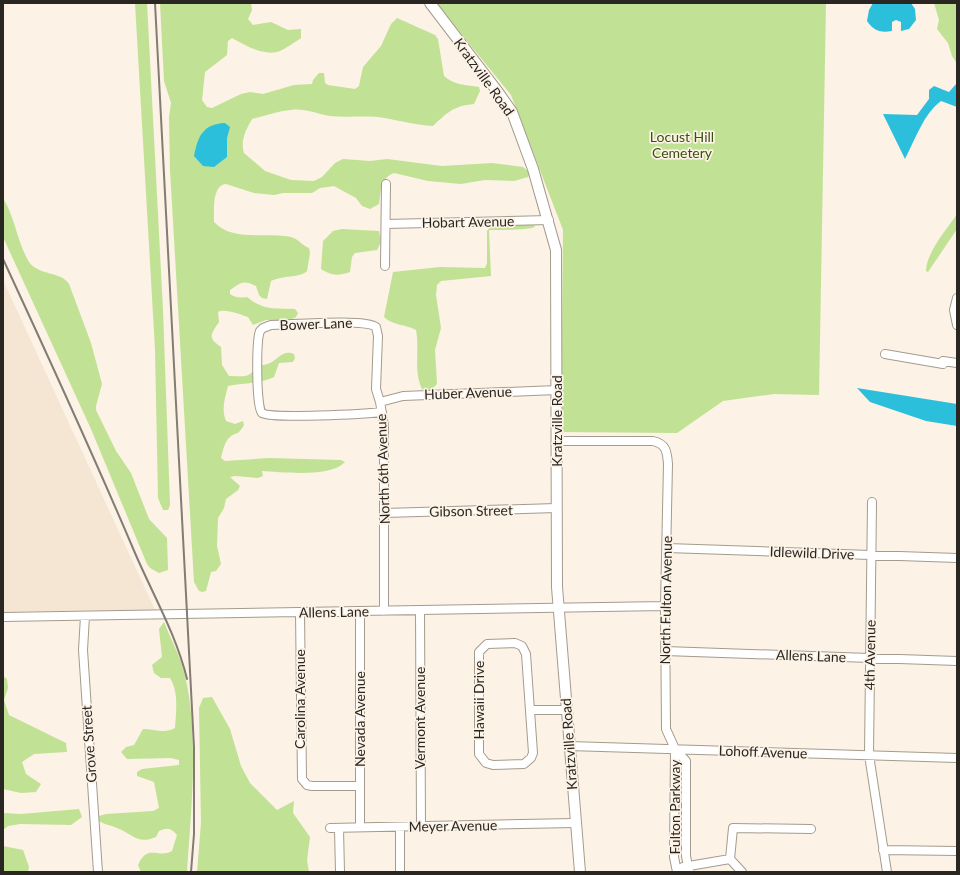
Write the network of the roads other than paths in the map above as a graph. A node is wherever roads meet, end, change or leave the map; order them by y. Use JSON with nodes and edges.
{"nodes":[{"id":1,"x":430,"y":3,"type":"edge"},
{"id":2,"x":386,"y":184,"type":"dead end"},
{"id":3,"x":549,"y":220,"type":"junction"},
{"id":4,"x":386,"y":224,"type":"junction"},
{"id":5,"x":385,"y":266,"type":"dead end"},
{"id":6,"x":957,"y":298,"type":"edge"},
{"id":7,"x":957,"y":325,"type":"edge"},
{"id":8,"x":376,"y":328,"type":"joint"},
{"id":9,"x":885,"y":354,"type":"dead end"},
{"id":10,"x":957,"y":363,"type":"edge"},
{"id":11,"x":557,"y":390,"type":"junction"},
{"id":12,"x":380,"y":402,"type":"junction"},
{"id":13,"x":382,"y":412,"type":"junction"},
{"id":14,"x":557,"y":441,"type":"junction"},
{"id":15,"x":872,"y":502,"type":"dead end"},
{"id":16,"x":556,"y":508,"type":"junction"},
{"id":17,"x":385,"y":513,"type":"junction"},
{"id":18,"x":667,"y":548,"type":"junction"},
{"id":19,"x":871,"y":555,"type":"junction"},
{"id":20,"x":957,"y":558,"type":"edge"},
{"id":21,"x":665,"y":606,"type":"junction"},
{"id":22,"x":558,"y":607,"type":"junction"},
{"id":23,"x":420,"y":610,"type":"junction"},
{"id":24,"x":360,"y":611,"type":"junction"},
{"id":25,"x":384,"y":611,"type":"junction"},
{"id":26,"x":300,"y":612,"type":"junction"},
{"id":27,"x":85,"y":616,"type":"junction"},
{"id":28,"x":3,"y":617,"type":"edge"},
{"id":29,"x":665,"y":651,"type":"junction"},
{"id":30,"x":869,"y":658,"type":"junction"},
{"id":31,"x":957,"y":661,"type":"edge"},
{"id":32,"x":530,"y":710,"type":"junction"},
{"id":33,"x":567,"y":710,"type":"junction"},
{"id":34,"x":569,"y":746,"type":"junction"},
{"id":35,"x":675,"y":749,"type":"junction"},
{"id":36,"x":869,"y":755,"type":"junction"},
{"id":37,"x":957,"y":758,"type":"edge"},
{"id":38,"x":360,"y":786,"type":"junction"},
{"id":39,"x":576,"y":823,"type":"junction"},
{"id":40,"x":421,"y":826,"type":"junction"},
{"id":41,"x":360,"y":827,"type":"junction"},
{"id":42,"x":400,"y":827,"type":"junction"},
{"id":43,"x":330,"y":828,"type":"dead end"},
{"id":44,"x":339,"y":828,"type":"junction"},
{"id":45,"x":811,"y":829,"type":"dead end"},
{"id":46,"x":883,"y":850,"type":"junction"},
{"id":47,"x":957,"y":851,"type":"edge"},
{"id":48,"x":730,"y":859,"type":"junction"},
{"id":49,"x":688,"y":869,"type":"edge"},
{"id":50,"x":98,"y":872,"type":"edge"},
{"id":51,"x":340,"y":872,"type":"edge"},
{"id":52,"x":400,"y":872,"type":"edge"},
{"id":53,"x":580,"y":872,"type":"edge"},
{"id":54,"x":676,"y":872,"type":"edge"},
{"id":55,"x":742,"y":872,"type":"edge"},
{"id":56,"x":886,"y":872,"type":"edge"}],
"edges":[{"from":1,"to":3,"type":"main road","name":"Kratzville Road"},
{"from":2,"to":4,"type":"street"},
{"from":3,"to":4,"type":"street","name":"Hobart Avenue"},
{"from":3,"to":11,"type":"main road","name":"Kratzville Road"},
{"from":4,"to":5,"type":"street"},
{"from":6,"to":7,"type":"street"},
{"from":8,"to":12,"type":"street","name":"North 6th Avenue"},
{"from":8,"to":13,"type":"street","name":"Bower Lane"},
{"from":9,"to":10,"type":"street"},
{"from":11,"to":12,"type":"street","name":"Huber Avenue"},
{"from":11,"to":14,"type":"main road","name":"Kratzville Road"},
{"from":12,"to":13,"type":"street","name":"North 6th Avenue"},
{"from":13,"to":17,"type":"street","name":"North 6th Avenue"},
{"from":14,"to":16,"type":"main road","name":"Kratzville Road"},
{"from":14,"to":18,"type":"street","name":"North Fulton Avenue"},
{"from":15,"to":19,"type":"street","name":"4th Avenue"},
{"from":16,"to":17,"type":"street","name":"Gibson Street"},
{"from":16,"to":22,"type":"main road","name":"Kratzville Road"},
{"from":17,"to":25,"type":"street","name":"North 6th Avenue"},
{"from":18,"to":19,"type":"street","name":"Idlewild Drive"},
{"from":18,"to":21,"type":"street","name":"North Fulton Avenue"},
{"from":19,"to":20,"type":"street","name":"Idlewild Drive"},
{"from":19,"to":30,"type":"street","name":"4th Avenue"},
{"from":21,"to":22,"type":"street","name":"Allens Lane"},
{"from":21,"to":29,"type":"street","name":"North Fulton Avenue"},
{"from":22,"to":23,"type":"street","name":"Allens Lane"},
{"from":22,"to":33,"type":"main road","name":"Kratzville Road"},
{"from":23,"to":25,"type":"street","name":"Allens Lane"},
{"from":23,"to":40,"type":"street","name":"Vermont Avenue"},
{"from":24,"to":25,"type":"street","name":"Allens Lane"},
{"from":24,"to":26,"type":"street","name":"Allens Lane"},
{"from":24,"to":38,"type":"street","name":"Nevada Avenue"},
{"from":26,"to":27,"type":"street","name":"Allens Lane"},
{"from":26,"to":38,"type":"street","name":"Carolina Avenue"},
{"from":27,"to":28,"type":"street","name":"Allens Lane"},
{"from":27,"to":50,"type":"street","name":"Grove Street"},
{"from":29,"to":30,"type":"street","name":"Allens Lane"},
{"from":29,"to":35,"type":"street","name":"North Fulton Avenue"},
{"from":30,"to":31,"type":"street","name":"Allens Lane"},
{"from":30,"to":36,"type":"street","name":"4th Avenue"},
{"from":32,"to":32,"type":"street","name":"Hawaii Drive"},
{"from":32,"to":33,"type":"street"},
{"from":33,"to":34,"type":"main road","name":"Kratzville Road"},
{"from":34,"to":35,"type":"street","name":"Lohoff Avenue"},
{"from":34,"to":39,"type":"main road","name":"Kratzville Road"},
{"from":35,"to":36,"type":"street","name":"Lohoff Avenue"},
{"from":35,"to":49,"type":"street","name":"Fulton Parkway"},
{"from":35,"to":54,"type":"street","name":"Fulton Parkway"},
{"from":36,"to":37,"type":"street","name":"Lohoff Avenue"},
{"from":36,"to":46,"type":"street","name":"4th Avenue"},
{"from":38,"to":41,"type":"street","name":"Nevada Avenue"},
{"from":39,"to":40,"type":"street","name":"Meyer Avenue"},
{"from":39,"to":53,"type":"main road","name":"Kratzville Road"},
{"from":40,"to":42,"type":"street","name":"Meyer Avenue"},
{"from":41,"to":42,"type":"street","name":"Meyer Avenue"},
{"from":41,"to":44,"type":"street","name":"Meyer Avenue"},
{"from":42,"to":52,"type":"street"},
{"from":43,"to":44,"type":"street","name":"Meyer Avenue"},
{"from":44,"to":51,"type":"street"},
{"from":45,"to":48,"type":"street"},
{"from":46,"to":47,"type":"street"},
{"from":46,"to":56,"type":"street","name":"4th Avenue"},
{"from":48,"to":49,"type":"street"},
{"from":48,"to":55,"type":"street"},
{"from":49,"to":54,"type":"street"}]}
